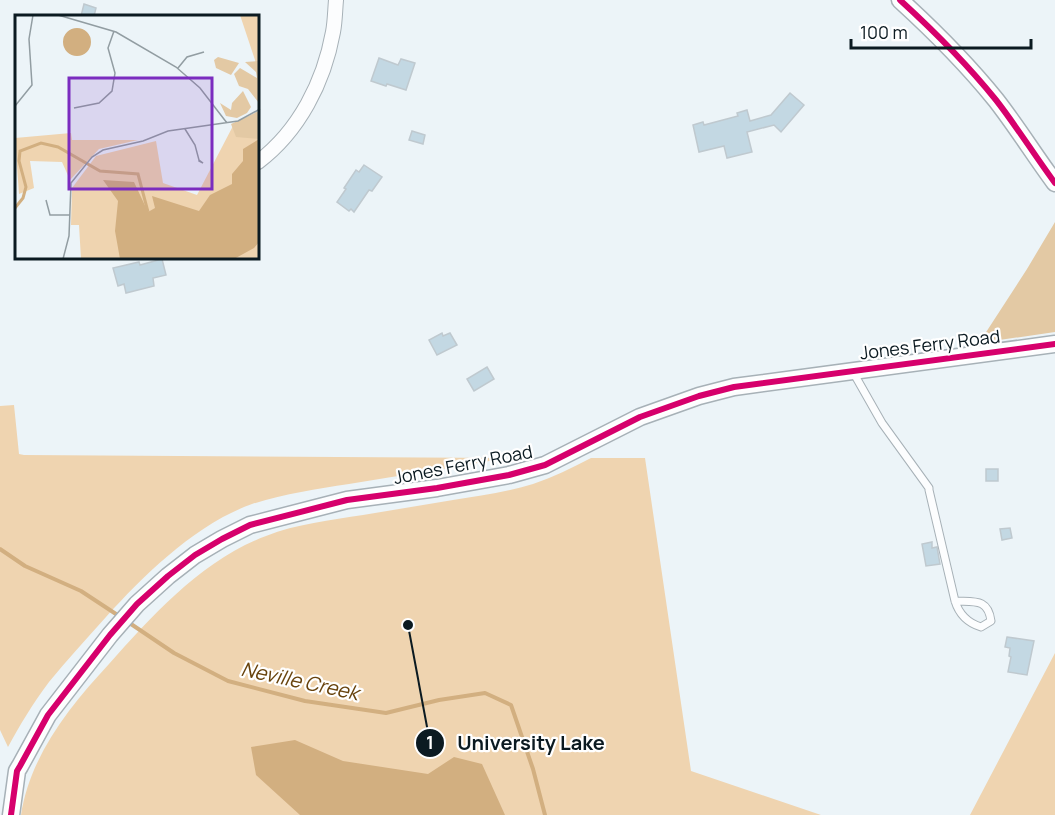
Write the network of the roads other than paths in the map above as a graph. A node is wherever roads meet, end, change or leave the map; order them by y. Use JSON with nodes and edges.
{"nodes":[{"id":1,"x":336,"y":0,"type":"edge"},
{"id":2,"x":900,"y":0,"type":"edge"},
{"id":3,"x":260,"y":160,"type":"edge"},
{"id":4,"x":1055,"y":183,"type":"edge"},
{"id":5,"x":1055,"y":344,"type":"edge"},
{"id":6,"x":852,"y":370,"type":"junction"},
{"id":7,"x":955,"y":601,"type":"junction"},
{"id":8,"x":10,"y":815,"type":"edge"}],
"edges":[{"from":1,"to":3,"type":"street"},
{"from":2,"to":4,"type":"street"},
{"from":5,"to":6,"type":"street","name":"Jones Ferry Road"},
{"from":6,"to":7,"type":"lane"},
{"from":6,"to":8,"type":"street","name":"Jones Ferry Road"},
{"from":7,"to":7,"type":"lane"}]}
